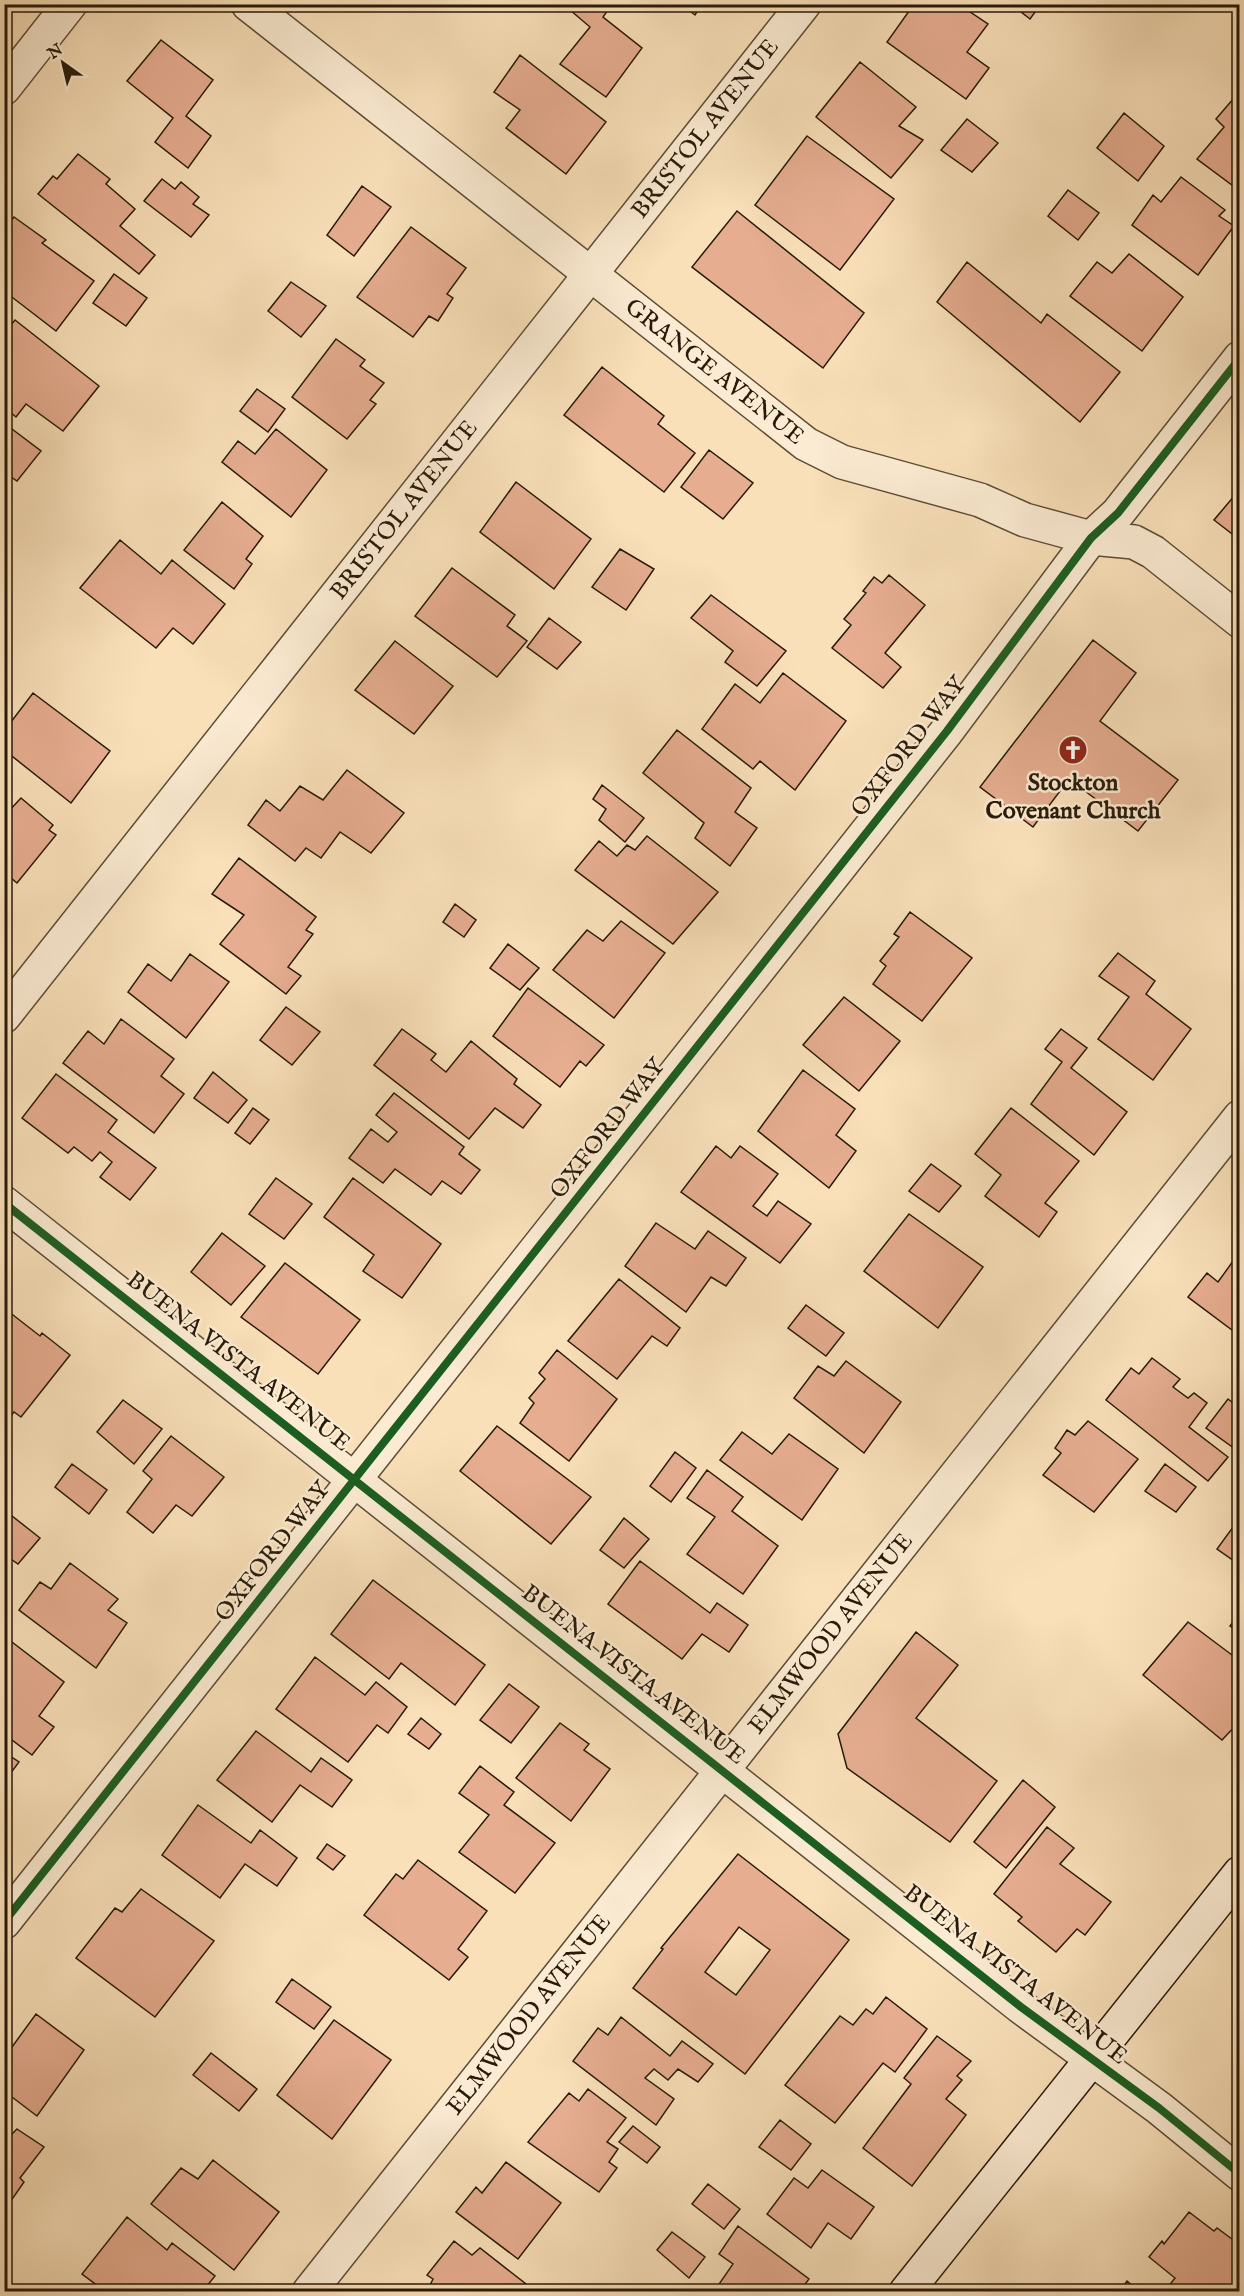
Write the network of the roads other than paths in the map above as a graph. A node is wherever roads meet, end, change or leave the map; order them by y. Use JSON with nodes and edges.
{"nodes":[{"id":1,"x":70,"y":4,"type":"edge"},
{"id":2,"x":248,"y":4,"type":"edge"},
{"id":3,"x":804,"y":4,"type":"edge"},
{"id":4,"x":4,"y":88,"type":"edge"},
{"id":5,"x":591,"y":275,"type":"junction"},
{"id":6,"x":1239,"y":358,"type":"edge"},
{"id":7,"x":1091,"y":538,"type":"junction"},
{"id":8,"x":1239,"y":621,"type":"edge"},
{"id":9,"x":4,"y":1016,"type":"edge"},
{"id":10,"x":1239,"y":1117,"type":"edge"},
{"id":11,"x":4,"y":1203,"type":"edge"},
{"id":12,"x":355,"y":1479,"type":"junction"},
{"id":13,"x":723,"y":1770,"type":"junction"},
{"id":14,"x":1239,"y":1873,"type":"edge"},
{"id":15,"x":4,"y":1922,"type":"edge"},
{"id":16,"x":1091,"y":2059,"type":"junction"},
{"id":17,"x":1239,"y":2174,"type":"edge"},
{"id":18,"x":309,"y":2292,"type":"edge"},
{"id":19,"x":906,"y":2292,"type":"edge"}],
"edges":[{"from":1,"to":4,"type":"street"},
{"from":2,"to":5,"type":"street","name":"GRANGE AVENUE"},
{"from":3,"to":5,"type":"street","name":"BRISTOL AVENUE"},
{"from":5,"to":7,"type":"street","name":"GRANGE AVENUE"},
{"from":5,"to":9,"type":"street","name":"BRISTOL AVENUE"},
{"from":6,"to":7,"type":"street","name":"OXFORD WAY"},
{"from":7,"to":8,"type":"street","name":"GRANGE AVENUE"},
{"from":7,"to":12,"type":"street","name":"OXFORD WAY"},
{"from":10,"to":13,"type":"street","name":"ELMWOOD AVENUE"},
{"from":11,"to":12,"type":"street","name":"BUENA VISTA AVENUE"},
{"from":12,"to":13,"type":"street","name":"BUENA VISTA AVENUE"},
{"from":12,"to":15,"type":"street","name":"OXFORD WAY"},
{"from":13,"to":16,"type":"street","name":"BUENA VISTA AVENUE"},
{"from":13,"to":18,"type":"street","name":"ELMWOOD AVENUE"},
{"from":14,"to":16,"type":"street"},
{"from":16,"to":17,"type":"street","name":"BUENA VISTA AVENUE"},
{"from":16,"to":19,"type":"street"}]}
